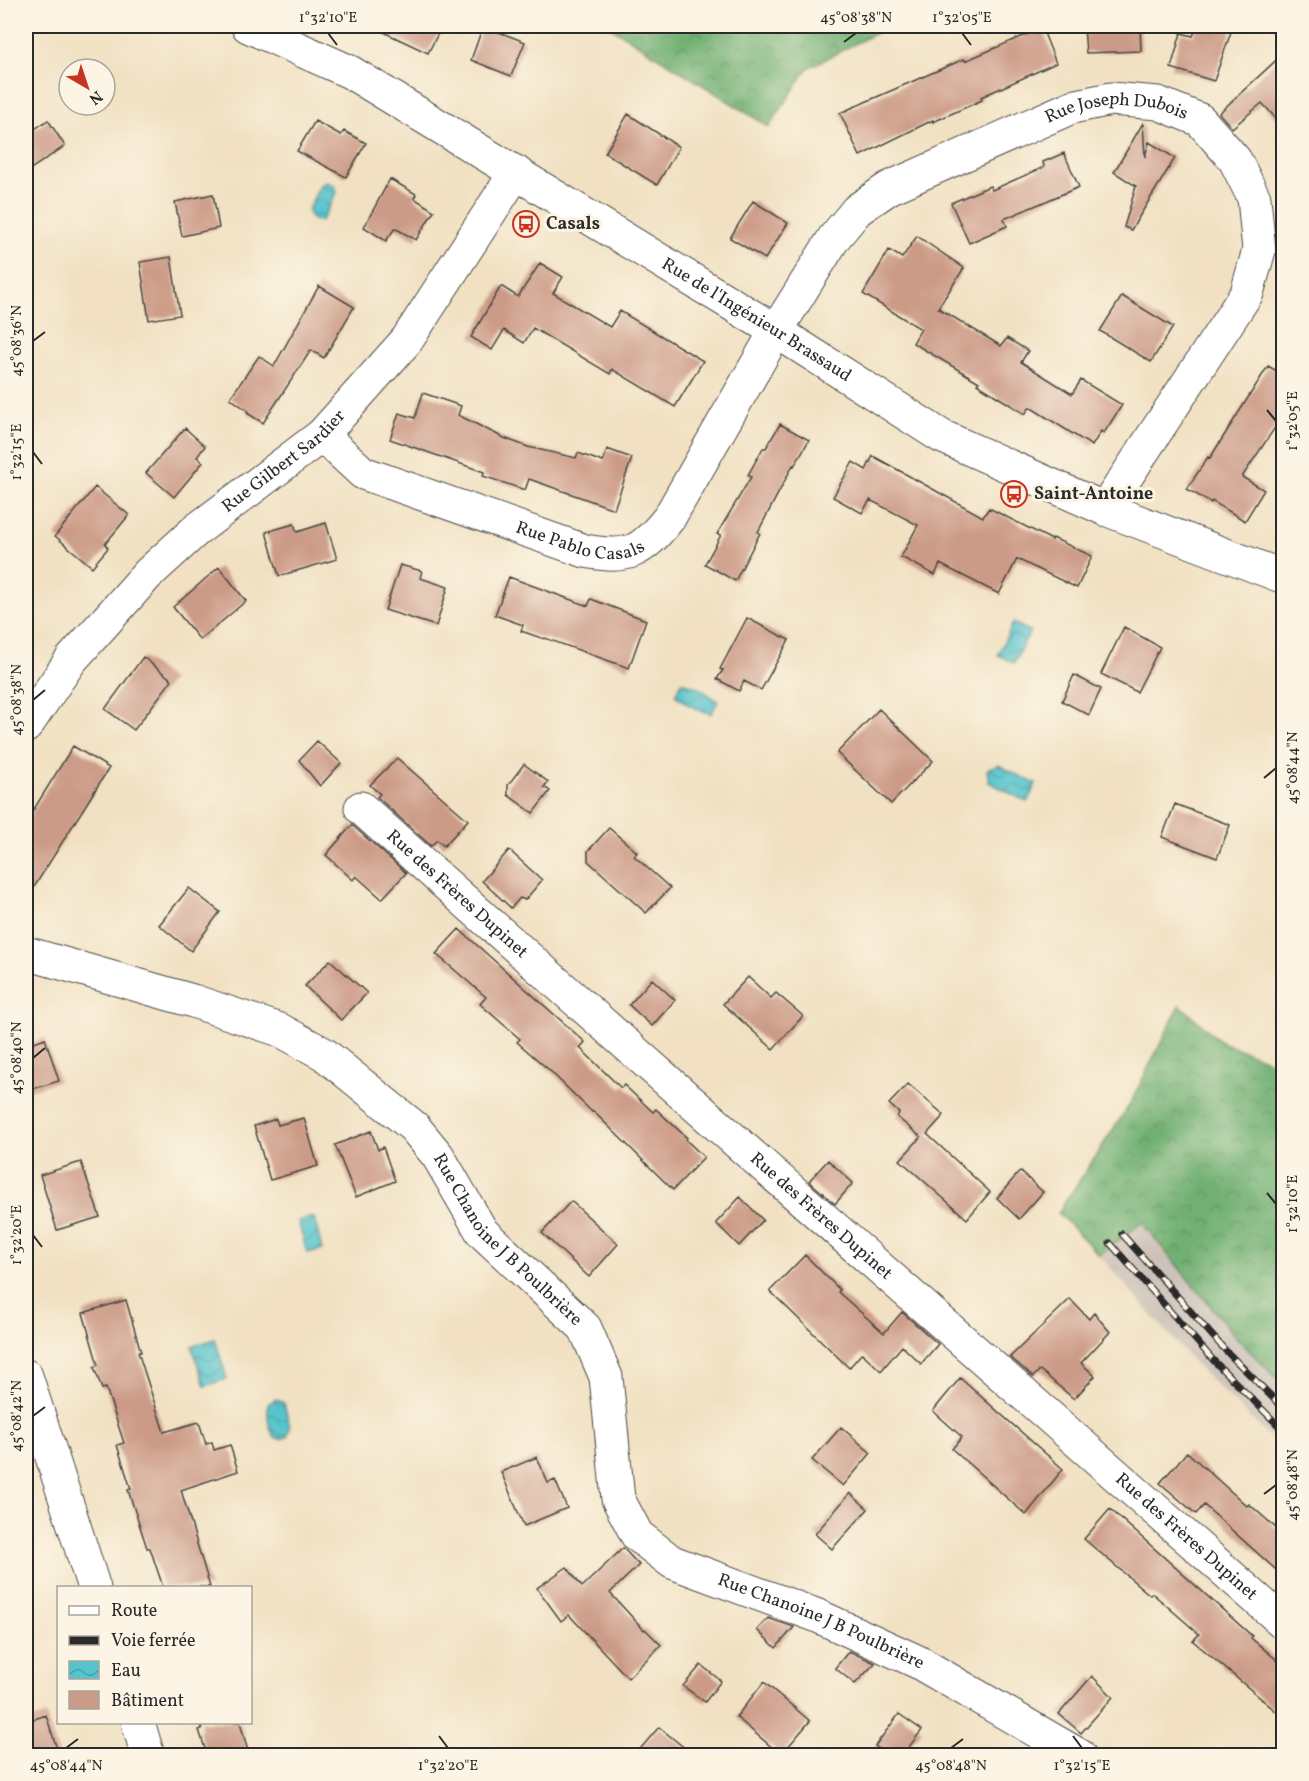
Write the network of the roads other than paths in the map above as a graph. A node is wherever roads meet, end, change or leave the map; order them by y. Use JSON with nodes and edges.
{"nodes":[{"id":1,"x":248,"y":26,"type":"edge"},
{"id":2,"x":516,"y":172,"type":"junction"},
{"id":3,"x":776,"y":331,"type":"junction"},
{"id":4,"x":322,"y":435,"type":"junction"},
{"id":5,"x":1105,"y":509,"type":"junction"},
{"id":6,"x":1284,"y":577,"type":"edge"},
{"id":7,"x":26,"y":726,"type":"edge"},
{"id":8,"x":361,"y":808,"type":"dead end"},
{"id":9,"x":26,"y":952,"type":"edge"},
{"id":10,"x":26,"y":1376,"type":"edge"},
{"id":11,"x":94,"y":1586,"type":"edge"},
{"id":12,"x":1284,"y":1623,"type":"edge"},
{"id":13,"x":139,"y":1724,"type":"edge"},
{"id":14,"x":148,"y":1755,"type":"edge"},
{"id":15,"x":1080,"y":1755,"type":"edge"}],
"edges":[{"from":1,"to":2,"type":"street","name":"Rue de l'Ingénieur Brassaud"},
{"from":2,"to":3,"type":"street","name":"Rue de l'Ingénieur Brassaud"},
{"from":2,"to":4,"type":"street","name":"Rue Gilbert Sardier"},
{"from":3,"to":4,"type":"street","name":"Rue Pablo Casals"},
{"from":3,"to":5,"type":"street","name":"Rue de l'Ingénieur Brassaud"},
{"from":3,"to":5,"type":"street","name":"Rue Joseph Dubois"},
{"from":4,"to":7,"type":"street","name":"Rue Gilbert Sardier"},
{"from":5,"to":6,"type":"street","name":"Rue de l'Ingénieur Brassaud"},
{"from":8,"to":12,"type":"street","name":"Rue des Frères Dupinet"},
{"from":9,"to":15,"type":"street","name":"Rue Chanoine J B Poulbrière"},
{"from":10,"to":11,"type":"street"},
{"from":13,"to":14,"type":"street"}]}
